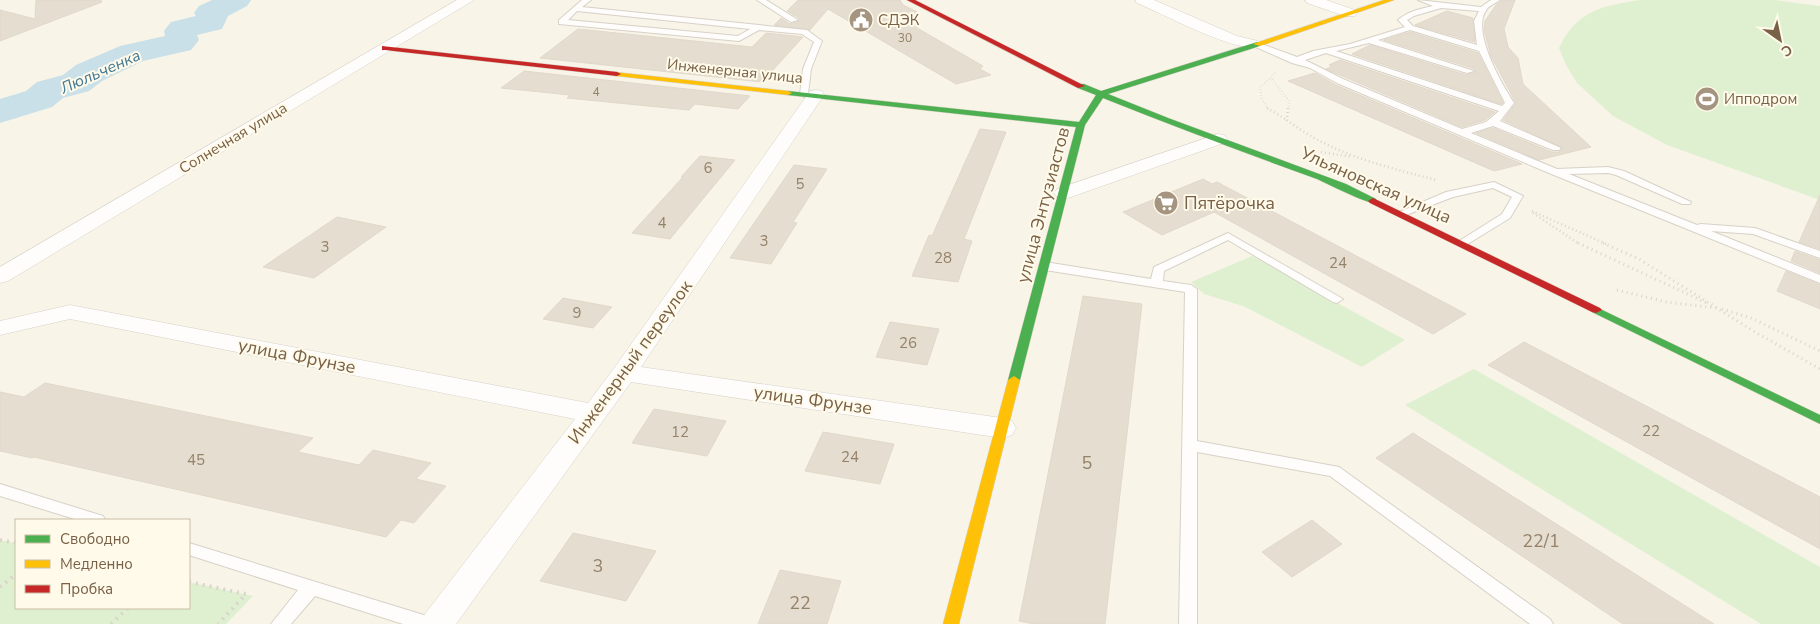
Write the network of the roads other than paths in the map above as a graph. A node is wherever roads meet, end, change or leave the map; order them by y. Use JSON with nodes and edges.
{"nodes":[{"id":1,"x":467,"y":0,"type":"edge"},
{"id":2,"x":587,"y":0,"type":"edge"},
{"id":3,"x":761,"y":0,"type":"edge"},
{"id":4,"x":910,"y":0,"type":"edge"},
{"id":5,"x":1142,"y":0,"type":"edge"},
{"id":6,"x":1312,"y":0,"type":"edge"},
{"id":7,"x":1391,"y":0,"type":"edge"},
{"id":8,"x":1422,"y":0,"type":"edge"},
{"id":9,"x":1496,"y":0,"type":"edge"},
{"id":10,"x":1441,"y":6,"type":"junction"},
{"id":11,"x":575,"y":9,"type":"junction"},
{"id":12,"x":1482,"y":10,"type":"junction"},
{"id":13,"x":1350,"y":14,"type":"junction"},
{"id":14,"x":794,"y":20,"type":"dead end"},
{"id":15,"x":757,"y":28,"type":"junction"},
{"id":16,"x":1410,"y":28,"type":"junction"},
{"id":17,"x":1367,"y":39,"type":"junction"},
{"id":18,"x":1253,"y":44,"type":"junction"},
{"id":19,"x":385,"y":48,"type":"junction"},
{"id":20,"x":1482,"y":49,"type":"junction"},
{"id":21,"x":1327,"y":51,"type":"junction"},
{"id":22,"x":1295,"y":61,"type":"junction"},
{"id":23,"x":1470,"y":72,"type":"dead end"},
{"id":24,"x":1101,"y":94,"type":"junction"},
{"id":25,"x":810,"y":95,"type":"junction"},
{"id":26,"x":1503,"y":109,"type":"junction"},
{"id":27,"x":1492,"y":122,"type":"junction"},
{"id":28,"x":1081,"y":125,"type":"junction"},
{"id":29,"x":1462,"y":132,"type":"junction"},
{"id":30,"x":1218,"y":139,"type":"junction"},
{"id":31,"x":1556,"y":148,"type":"dead end"},
{"id":32,"x":1553,"y":171,"type":"junction"},
{"id":33,"x":1064,"y":193,"type":"junction"},
{"id":34,"x":1686,"y":202,"type":"dead end"},
{"id":35,"x":1402,"y":214,"type":"junction"},
{"id":36,"x":1691,"y":227,"type":"junction"},
{"id":37,"x":1462,"y":243,"type":"junction"},
{"id":38,"x":1820,"y":255,"type":"edge"},
{"id":39,"x":1045,"y":266,"type":"junction"},
{"id":40,"x":0,"y":276,"type":"edge"},
{"id":41,"x":1820,"y":279,"type":"edge"},
{"id":42,"x":1157,"y":284,"type":"junction"},
{"id":43,"x":1337,"y":299,"type":"dead end"},
{"id":44,"x":0,"y":328,"type":"edge"},
{"id":45,"x":624,"y":373,"type":"junction"},
{"id":46,"x":594,"y":413,"type":"junction"},
{"id":47,"x":1820,"y":420,"type":"edge"},
{"id":48,"x":1002,"y":428,"type":"junction"},
{"id":49,"x":1189,"y":445,"type":"junction"},
{"id":50,"x":0,"y":490,"type":"edge"},
{"id":51,"x":94,"y":519,"type":"edge"},
{"id":52,"x":190,"y":549,"type":"edge"},
{"id":53,"x":311,"y":588,"type":"junction"},
{"id":54,"x":280,"y":624,"type":"edge"},
{"id":55,"x":427,"y":624,"type":"edge"},
{"id":56,"x":437,"y":624,"type":"edge"},
{"id":57,"x":951,"y":624,"type":"edge"},
{"id":58,"x":1188,"y":624,"type":"edge"},
{"id":59,"x":1544,"y":624,"type":"edge"}],
"edges":[{"from":1,"to":19,"type":"street","name":"Солнечная улица"},
{"from":2,"to":11,"type":"lane"},
{"from":3,"to":14,"type":"lane"},
{"from":4,"to":24,"type":"street","name":"Ульяновская улица"},
{"from":5,"to":18,"type":"street"},
{"from":6,"to":13,"type":"street"},
{"from":7,"to":13,"type":"street"},
{"from":8,"to":10,"type":"lane"},
{"from":9,"to":12,"type":"lane"},
{"from":10,"to":12,"type":"lane"},
{"from":10,"to":16,"type":"lane"},
{"from":11,"to":15,"type":"lane"},
{"from":11,"to":15,"type":"lane"},
{"from":12,"to":20,"type":"lane"},
{"from":13,"to":18,"type":"street"},
{"from":15,"to":25,"type":"lane"},
{"from":16,"to":17,"type":"lane"},
{"from":16,"to":20,"type":"lane"},
{"from":17,"to":21,"type":"lane"},
{"from":17,"to":23,"type":"lane"},
{"from":18,"to":22,"type":"lane"},
{"from":18,"to":24,"type":"street"},
{"from":19,"to":25,"type":"street","name":"Инженерная улица"},
{"from":19,"to":40,"type":"street","name":"Солнечная улица"},
{"from":20,"to":26,"type":"lane"},
{"from":21,"to":22,"type":"lane"},
{"from":21,"to":26,"type":"lane"},
{"from":22,"to":29,"type":"lane"},
{"from":24,"to":28,"type":"street","name":"улица Энтузиастов"},
{"from":24,"to":30,"type":"street","name":"Ульяновская улица"},
{"from":25,"to":28,"type":"street","name":"Инженерная улица"},
{"from":25,"to":45,"type":"street","name":"Инженерный переулок"},
{"from":26,"to":27,"type":"lane"},
{"from":27,"to":29,"type":"lane"},
{"from":27,"to":31,"type":"lane"},
{"from":28,"to":33,"type":"street","name":"улица Энтузиастов"},
{"from":29,"to":32,"type":"lane"},
{"from":30,"to":33,"type":"street"},
{"from":30,"to":35,"type":"street","name":"Ульяновская улица"},
{"from":32,"to":34,"type":"lane"},
{"from":32,"to":36,"type":"lane"},
{"from":33,"to":39,"type":"street","name":"улица Энтузиастов"},
{"from":35,"to":37,"type":"street","name":"Ульяновская улица"},
{"from":35,"to":37,"type":"lane"},
{"from":36,"to":38,"type":"lane"},
{"from":36,"to":41,"type":"lane"},
{"from":37,"to":47,"type":"street","name":"Ульяновская улица"},
{"from":39,"to":42,"type":"lane"},
{"from":39,"to":48,"type":"street","name":"улица Энтузиастов"},
{"from":42,"to":43,"type":"lane"},
{"from":42,"to":49,"type":"lane"},
{"from":44,"to":46,"type":"street","name":"улица Фрунзе"},
{"from":45,"to":46,"type":"street","name":"Инженерный переулок"},
{"from":45,"to":48,"type":"street","name":"улица Фрунзе"},
{"from":46,"to":56,"type":"street","name":"Инженерный переулок"},
{"from":48,"to":57,"type":"street","name":"улица Энтузиастов"},
{"from":49,"to":58,"type":"lane"},
{"from":49,"to":59,"type":"lane"},
{"from":50,"to":51,"type":"lane"},
{"from":52,"to":53,"type":"lane"},
{"from":53,"to":54,"type":"lane"},
{"from":53,"to":55,"type":"lane"}]}
